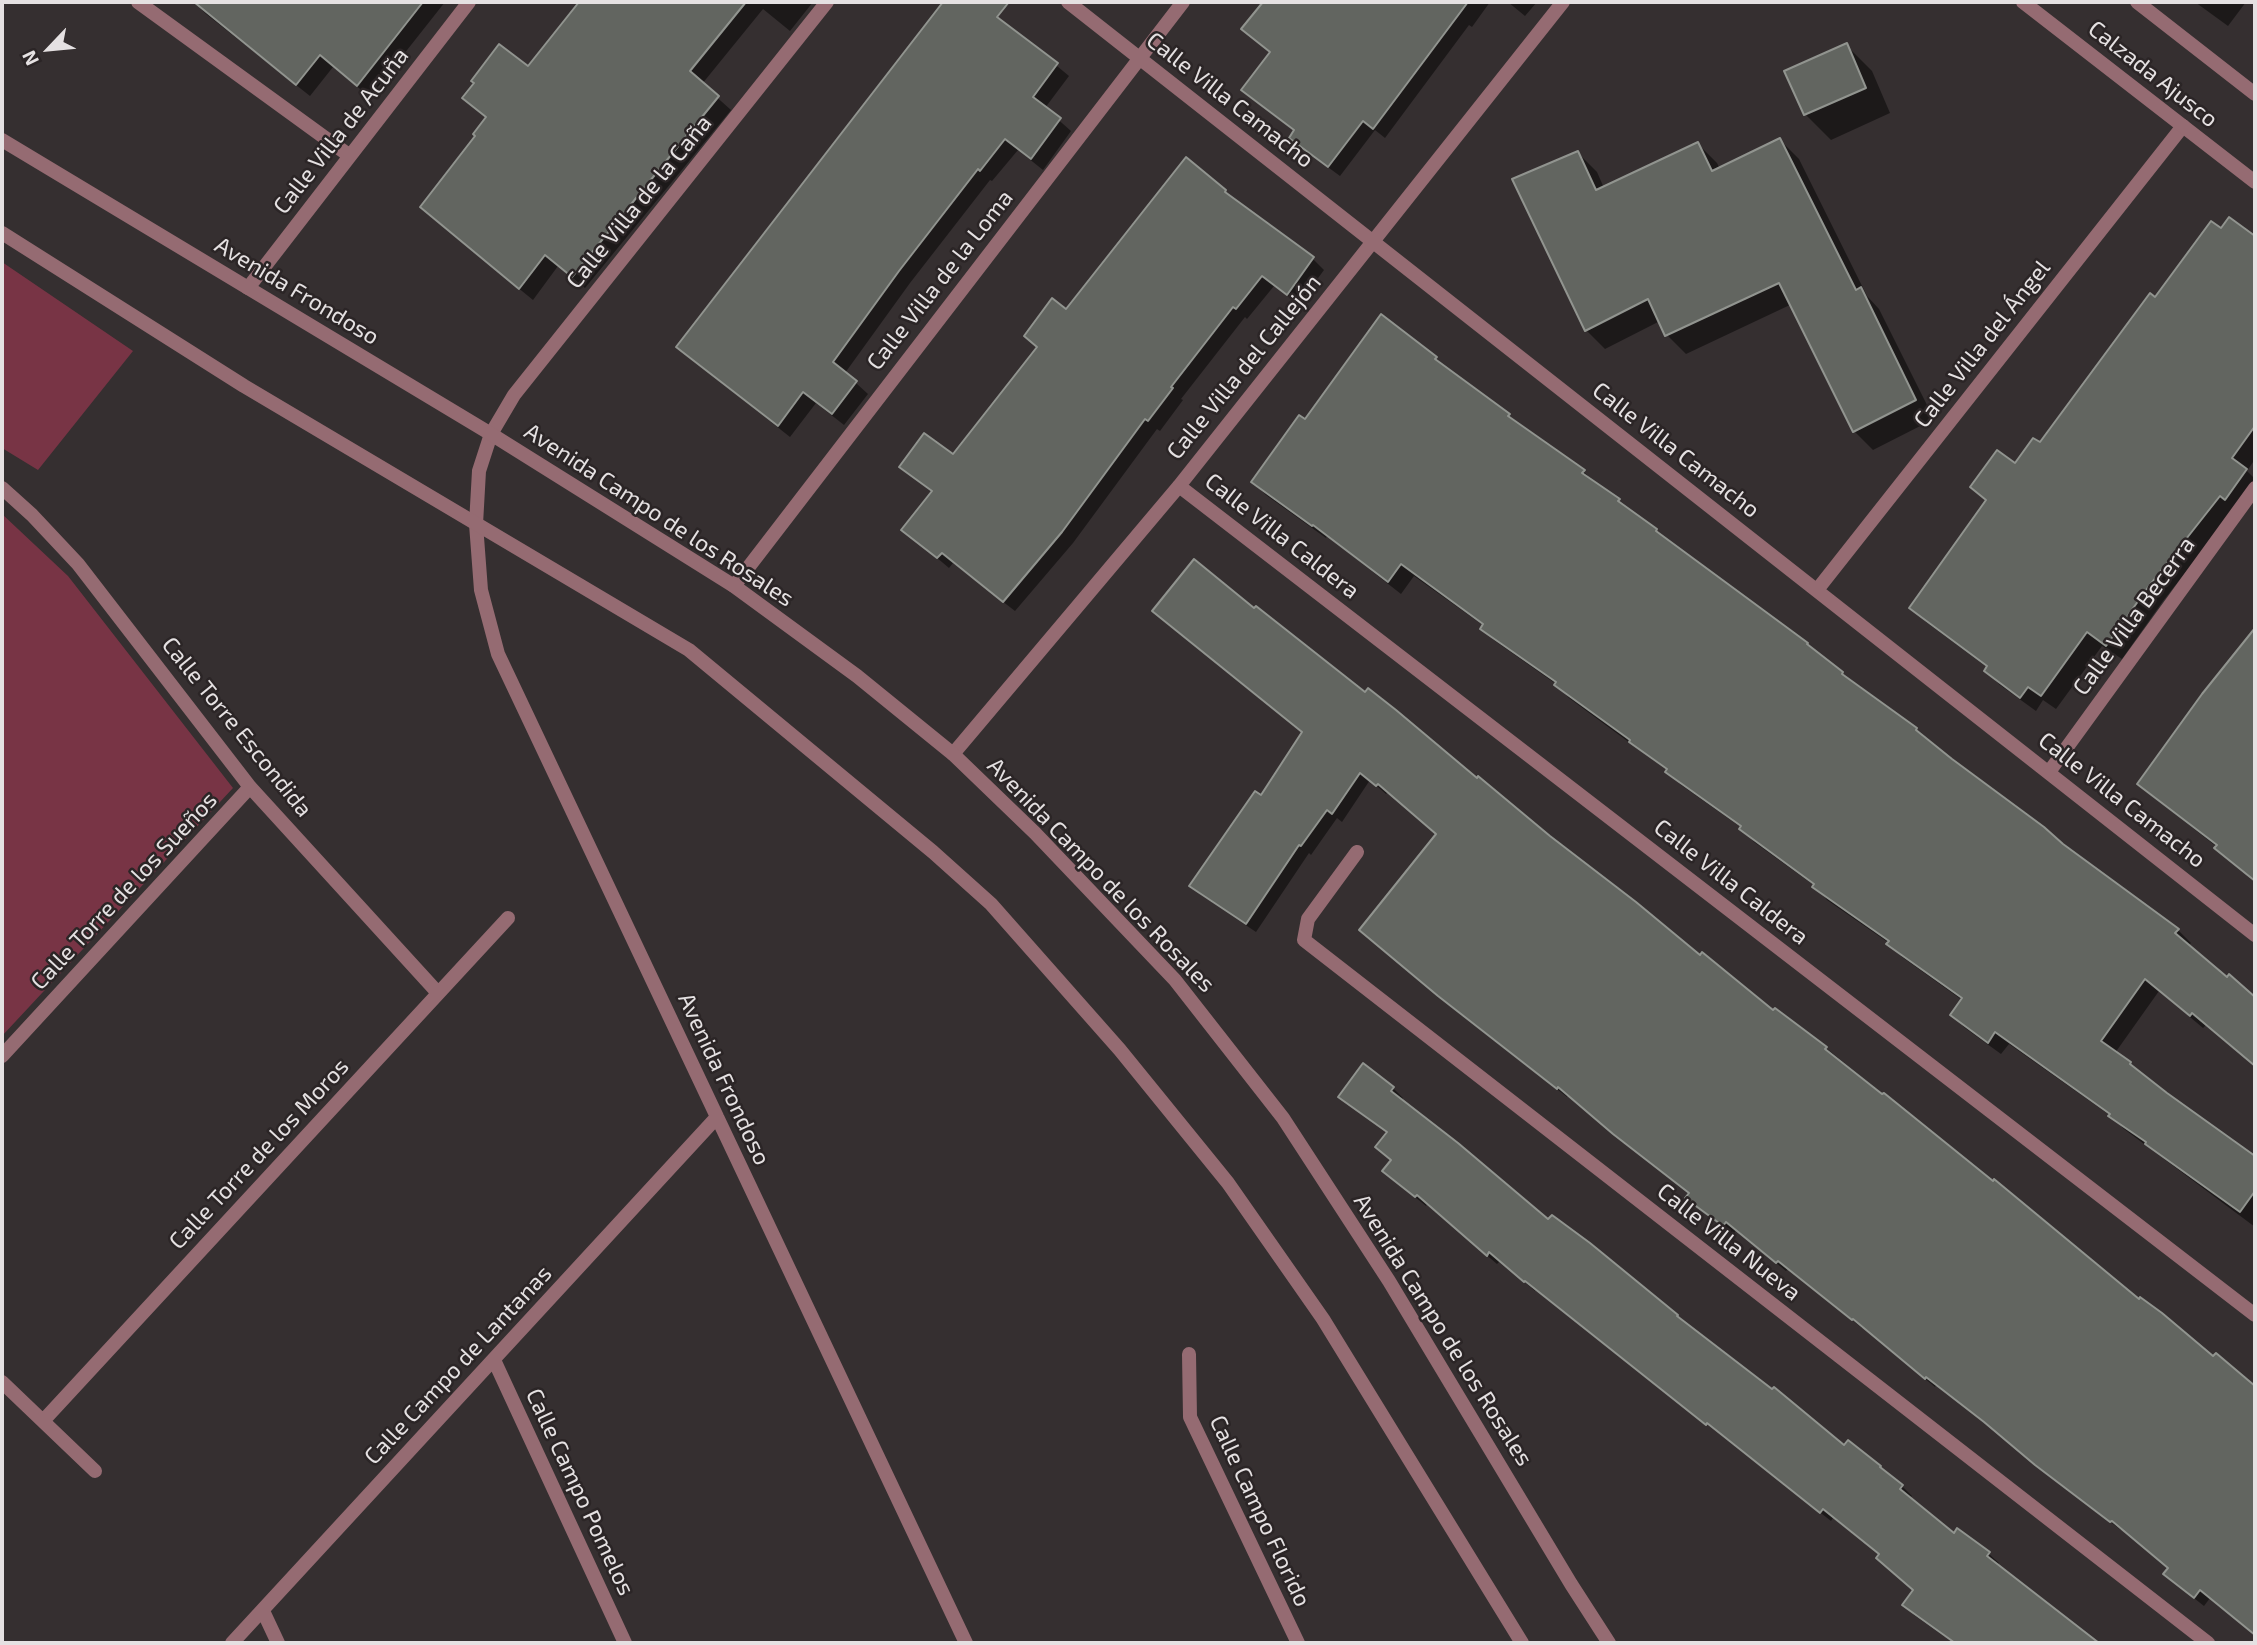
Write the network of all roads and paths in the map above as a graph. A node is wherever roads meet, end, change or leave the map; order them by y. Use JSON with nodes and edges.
{"nodes":[{"id":1,"x":138,"y":2,"type":"edge"},
{"id":2,"x":470,"y":2,"type":"edge"},
{"id":3,"x":827,"y":2,"type":"edge"},
{"id":4,"x":1068,"y":2,"type":"edge"},
{"id":5,"x":1183,"y":2,"type":"edge"},
{"id":6,"x":1563,"y":2,"type":"edge"},
{"id":7,"x":2023,"y":2,"type":"edge"},
{"id":8,"x":2137,"y":2,"type":"edge"},
{"id":9,"x":1140,"y":58,"type":"junction"},
{"id":10,"x":2255,"y":94,"type":"edge"},
{"id":11,"x":2183,"y":125,"type":"junction"},
{"id":12,"x":2,"y":140,"type":"edge"},
{"id":13,"x":349,"y":156,"type":"junction"},
{"id":14,"x":2255,"y":181,"type":"edge"},
{"id":15,"x":2,"y":233,"type":"edge"},
{"id":16,"x":1373,"y":242,"type":"junction"},
{"id":17,"x":248,"y":288,"type":"junction"},
{"id":18,"x":491,"y":434,"type":"junction"},
{"id":19,"x":1178,"y":486,"type":"junction"},
{"id":20,"x":2,"y":488,"type":"edge"},
{"id":21,"x":2255,"y":488,"type":"edge"},
{"id":22,"x":476,"y":524,"type":"junction"},
{"id":23,"x":734,"y":586,"type":"junction"},
{"id":24,"x":1817,"y":590,"type":"junction"},
{"id":25,"x":953,"y":754,"type":"junction"},
{"id":26,"x":2049,"y":772,"type":"junction"},
{"id":27,"x":250,"y":787,"type":"junction"},
{"id":28,"x":1356,"y":852,"type":"dead end"},
{"id":29,"x":508,"y":918,"type":"dead end"},
{"id":30,"x":2255,"y":935,"type":"edge"},
{"id":31,"x":438,"y":993,"type":"junction"},
{"id":32,"x":2,"y":1056,"type":"edge"},
{"id":33,"x":717,"y":1117,"type":"junction"},
{"id":34,"x":2255,"y":1315,"type":"edge"},
{"id":35,"x":1189,"y":1354,"type":"dead end"},
{"id":36,"x":494,"y":1360,"type":"junction"},
{"id":37,"x":2,"y":1382,"type":"edge"},
{"id":38,"x":43,"y":1421,"type":"junction"},
{"id":39,"x":95,"y":1471,"type":"dead end"},
{"id":40,"x":263,"y":1611,"type":"junction"},
{"id":41,"x":232,"y":1643,"type":"edge"},
{"id":42,"x":278,"y":1643,"type":"edge"},
{"id":43,"x":625,"y":1643,"type":"edge"},
{"id":44,"x":966,"y":1643,"type":"edge"},
{"id":45,"x":1298,"y":1643,"type":"edge"},
{"id":46,"x":1522,"y":1643,"type":"edge"},
{"id":47,"x":1609,"y":1643,"type":"edge"},
{"id":48,"x":2208,"y":1643,"type":"edge"}],
"edges":[{"from":1,"to":13,"type":"street"},
{"from":2,"to":13,"type":"street","name":"Calle Villa de Acuña"},
{"from":3,"to":18,"type":"street","name":"Calle Villa de la Caña"},
{"from":4,"to":9,"type":"street","name":"Calle Villa Camacho"},
{"from":5,"to":9,"type":"street","name":"Calle Villa de la Loma"},
{"from":6,"to":16,"type":"street","name":"Calle Villa del Callejón"},
{"from":7,"to":11,"type":"street","name":"Calzada Ajusco"},
{"from":8,"to":10,"type":"street","name":"Calzada Ajusco"},
{"from":9,"to":16,"type":"street","name":"Calle Villa Camacho"},
{"from":9,"to":23,"type":"street","name":"Calle Villa de la Loma"},
{"from":11,"to":14,"type":"street","name":"Calzada Ajusco"},
{"from":11,"to":24,"type":"street","name":"Calle Villa del Ángel"},
{"from":12,"to":17,"type":"street","name":"Avenida Frondoso"},
{"from":13,"to":17,"type":"street","name":"Calle Villa de Acuña"},
{"from":15,"to":22,"type":"street"},
{"from":16,"to":19,"type":"street","name":"Calle Villa del Callejón"},
{"from":16,"to":24,"type":"street","name":"Calle Villa Camacho"},
{"from":17,"to":18,"type":"street","name":"Avenida Frondoso"},
{"from":18,"to":22,"type":"street","name":"Avenida Frondoso"},
{"from":18,"to":23,"type":"street","name":"Avenida Campo de los Rosales"},
{"from":19,"to":25,"type":"street","name":"Calle Villa del Callejón"},
{"from":19,"to":34,"type":"street","name":"Calle Villa Caldera"},
{"from":20,"to":27,"type":"street","name":"Calle Torre Escondida"},
{"from":21,"to":26,"type":"street","name":"Calle Villa Becerra"},
{"from":22,"to":33,"type":"street","name":"Avenida Frondoso"},
{"from":22,"to":46,"type":"street"},
{"from":23,"to":25,"type":"street","name":"Avenida Campo de los Rosales"},
{"from":24,"to":26,"type":"street","name":"Calle Villa Camacho"},
{"from":25,"to":47,"type":"street","name":"Avenida Campo de los Rosales"},
{"from":26,"to":30,"type":"street","name":"Calle Villa Camacho"},
{"from":27,"to":31,"type":"street","name":"Calle Torre Escondida"},
{"from":27,"to":32,"type":"street","name":"Calle Torre de los Sueños"},
{"from":28,"to":48,"type":"street","name":"Calle Villa Nueva"},
{"from":29,"to":31,"type":"street","name":"Calle Torre de los Moros"},
{"from":31,"to":38,"type":"street","name":"Calle Torre de los Moros"},
{"from":33,"to":36,"type":"street","name":"Calle Campo de Lantanas"},
{"from":33,"to":44,"type":"street","name":"Avenida Frondoso"},
{"from":35,"to":45,"type":"street","name":"Calle Campo Florido"},
{"from":36,"to":40,"type":"street","name":"Calle Campo de Lantanas"},
{"from":36,"to":43,"type":"street","name":"Calle Campo Pomelos"},
{"from":37,"to":38,"type":"street"},
{"from":38,"to":39,"type":"street"},
{"from":40,"to":41,"type":"street","name":"Calle Campo de Lantanas"},
{"from":40,"to":42,"type":"street"}]}
